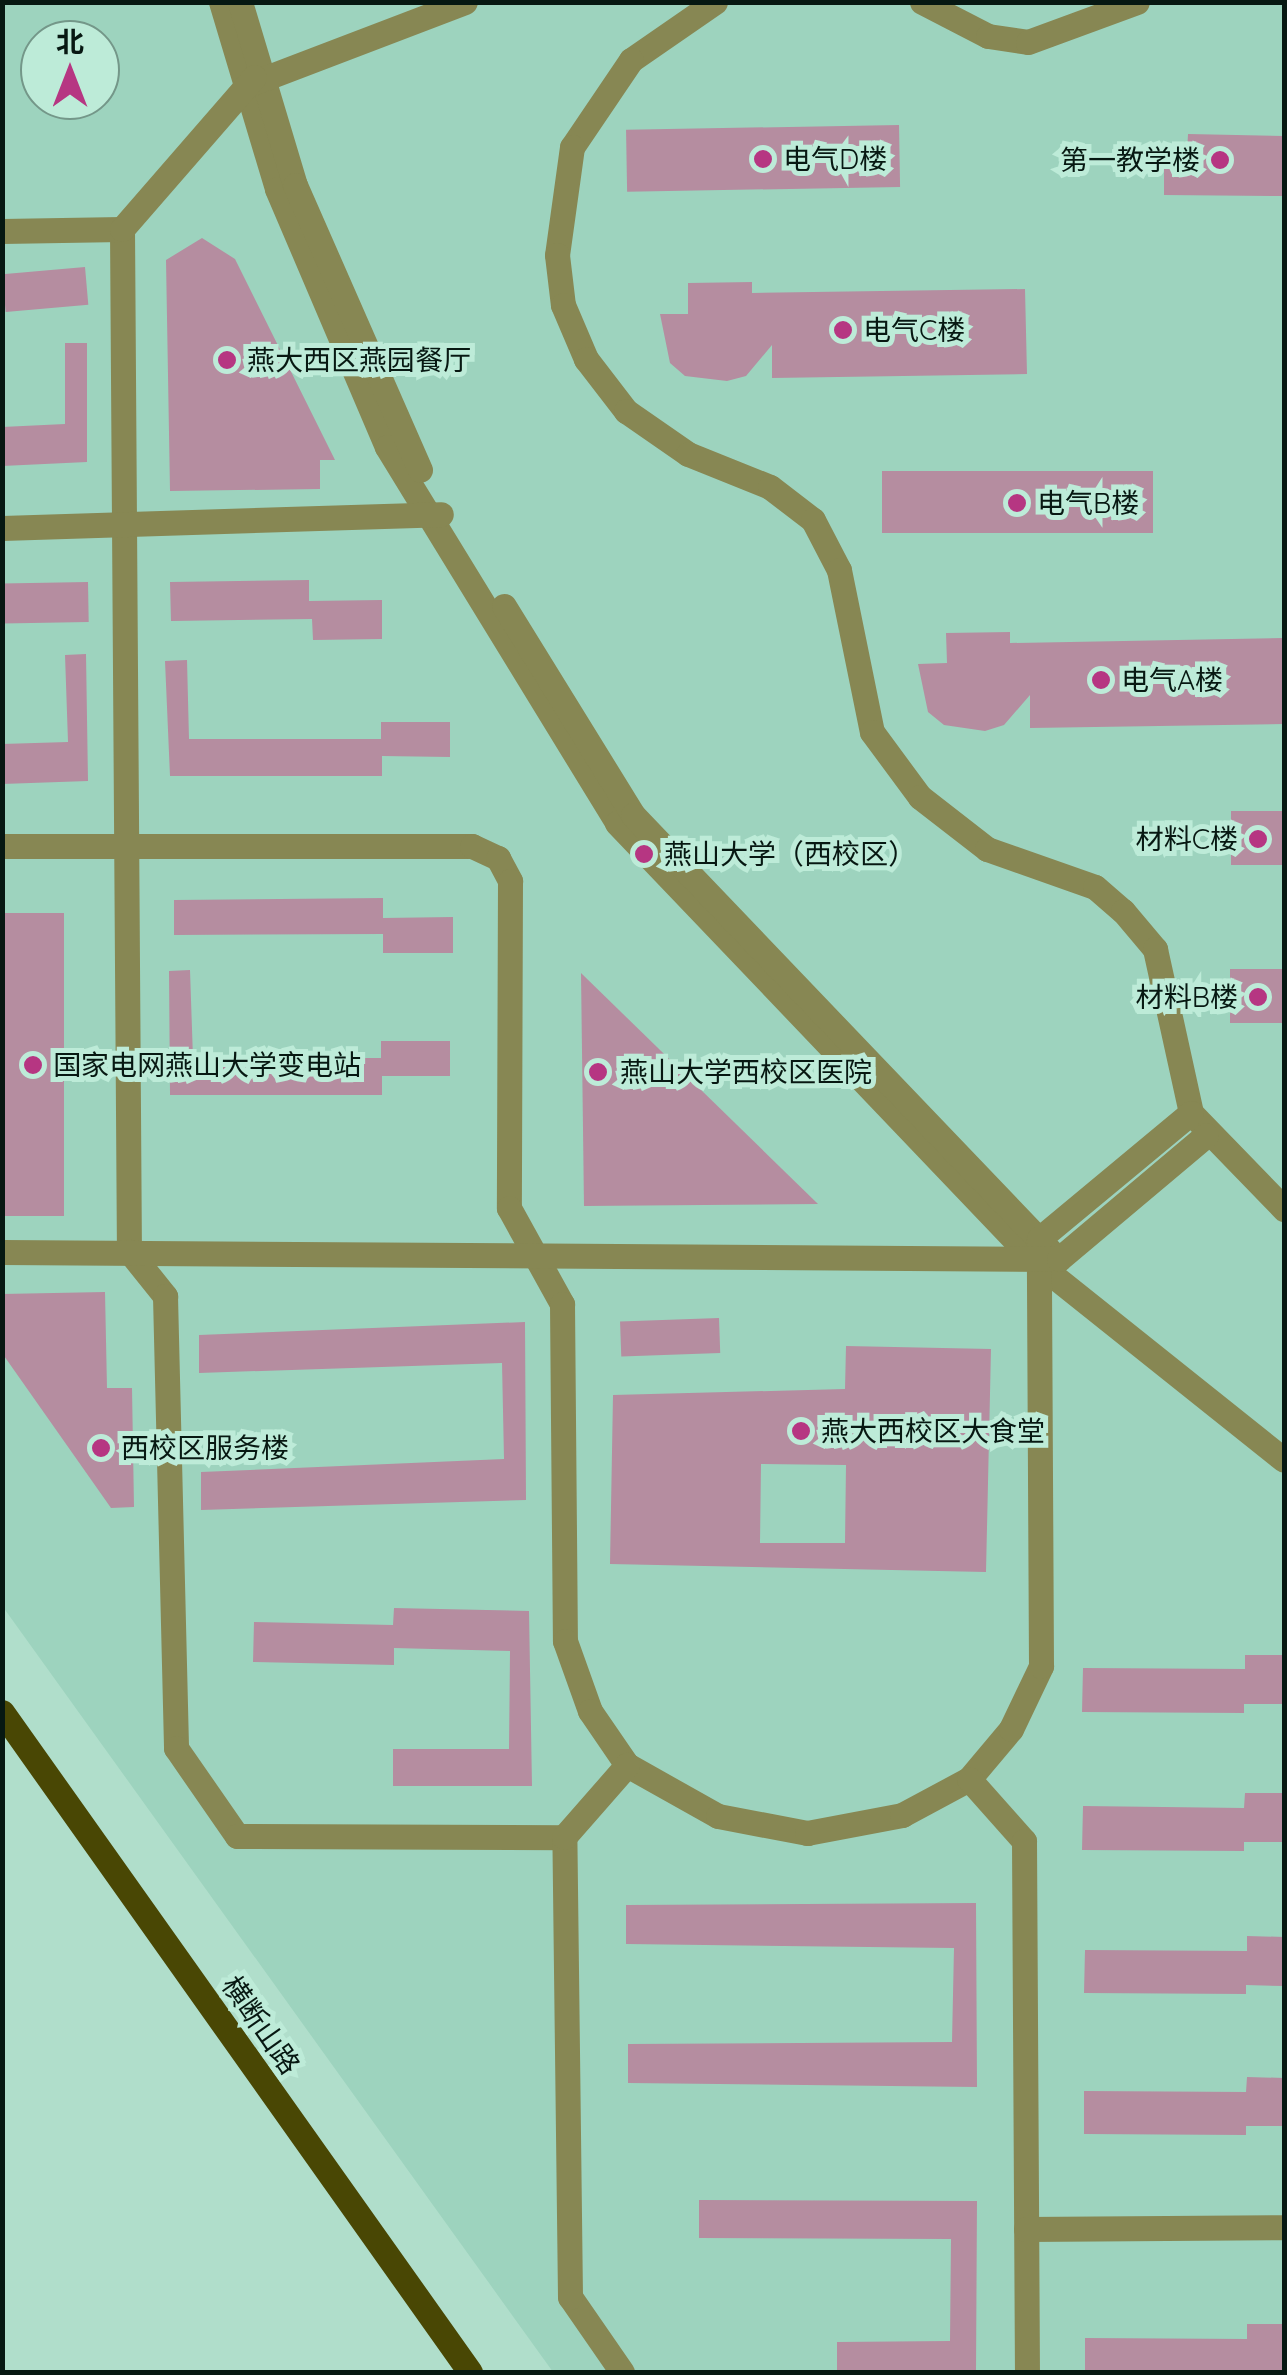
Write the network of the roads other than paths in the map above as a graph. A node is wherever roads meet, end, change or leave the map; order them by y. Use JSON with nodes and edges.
{"nodes":[{"id":1,"x":221,"y":2,"type":"edge"},
{"id":2,"x":240,"y":2,"type":"edge"},
{"id":3,"x":465,"y":2,"type":"edge"},
{"id":4,"x":715,"y":2,"type":"edge"},
{"id":5,"x":922,"y":2,"type":"edge"},
{"id":6,"x":1136,"y":2,"type":"edge"},
{"id":7,"x":257,"y":78,"type":"junction"},
{"id":8,"x":122,"y":230,"type":"junction"},
{"id":9,"x":2,"y":231,"type":"edge"},
{"id":10,"x":438,"y":516,"type":"junction"},
{"id":11,"x":122,"y":525,"type":"junction"},
{"id":12,"x":2,"y":528,"type":"edge"},
{"id":13,"x":2,"y":846,"type":"edge"},
{"id":14,"x":123,"y":846,"type":"junction"},
{"id":15,"x":1199,"y":1124,"type":"junction"},
{"id":16,"x":1284,"y":1209,"type":"edge"},
{"id":17,"x":130,"y":1251,"type":"junction"},
{"id":18,"x":2,"y":1252,"type":"edge"},
{"id":19,"x":1044,"y":1253,"type":"junction"},
{"id":20,"x":538,"y":1254,"type":"junction"},
{"id":21,"x":1284,"y":1440,"type":"edge"},
{"id":22,"x":1284,"y":1460,"type":"edge"},
{"id":23,"x":2,"y":1712,"type":"edge"},
{"id":24,"x":627,"y":1764,"type":"junction"},
{"id":25,"x":970,"y":1779,"type":"junction"},
{"id":26,"x":564,"y":1838,"type":"junction"},
{"id":27,"x":1284,"y":2227,"type":"edge"},
{"id":28,"x":1026,"y":2229,"type":"junction"},
{"id":29,"x":470,"y":2372,"type":"edge"},
{"id":30,"x":622,"y":2372,"type":"edge"},
{"id":31,"x":1027,"y":2372,"type":"edge"}],
"edges":[{"from":1,"to":7,"type":"street"},
{"from":2,"to":7,"type":"street"},
{"from":3,"to":7,"type":"street"},
{"from":4,"to":15,"type":"street"},
{"from":5,"to":6,"type":"street"},
{"from":7,"to":8,"type":"street"},
{"from":7,"to":10,"type":"street"},
{"from":8,"to":9,"type":"street"},
{"from":8,"to":11,"type":"street"},
{"from":10,"to":11,"type":"street"},
{"from":10,"to":19,"type":"street"},
{"from":11,"to":12,"type":"street"},
{"from":11,"to":14,"type":"street"},
{"from":13,"to":14,"type":"street"},
{"from":14,"to":17,"type":"street"},
{"from":14,"to":20,"type":"street"},
{"from":15,"to":16,"type":"street"},
{"from":15,"to":19,"type":"street"},
{"from":17,"to":18,"type":"street"},
{"from":17,"to":20,"type":"street"},
{"from":17,"to":26,"type":"street"},
{"from":19,"to":20,"type":"street"},
{"from":19,"to":21,"type":"street"},
{"from":19,"to":22,"type":"street"},
{"from":19,"to":25,"type":"street"},
{"from":20,"to":24,"type":"street"},
{"from":23,"to":29,"type":"main road","name":"横断山路"},
{"from":24,"to":25,"type":"street"},
{"from":24,"to":26,"type":"street"},
{"from":25,"to":28,"type":"street"},
{"from":26,"to":30,"type":"street"},
{"from":27,"to":28,"type":"street"},
{"from":28,"to":31,"type":"street"}]}
